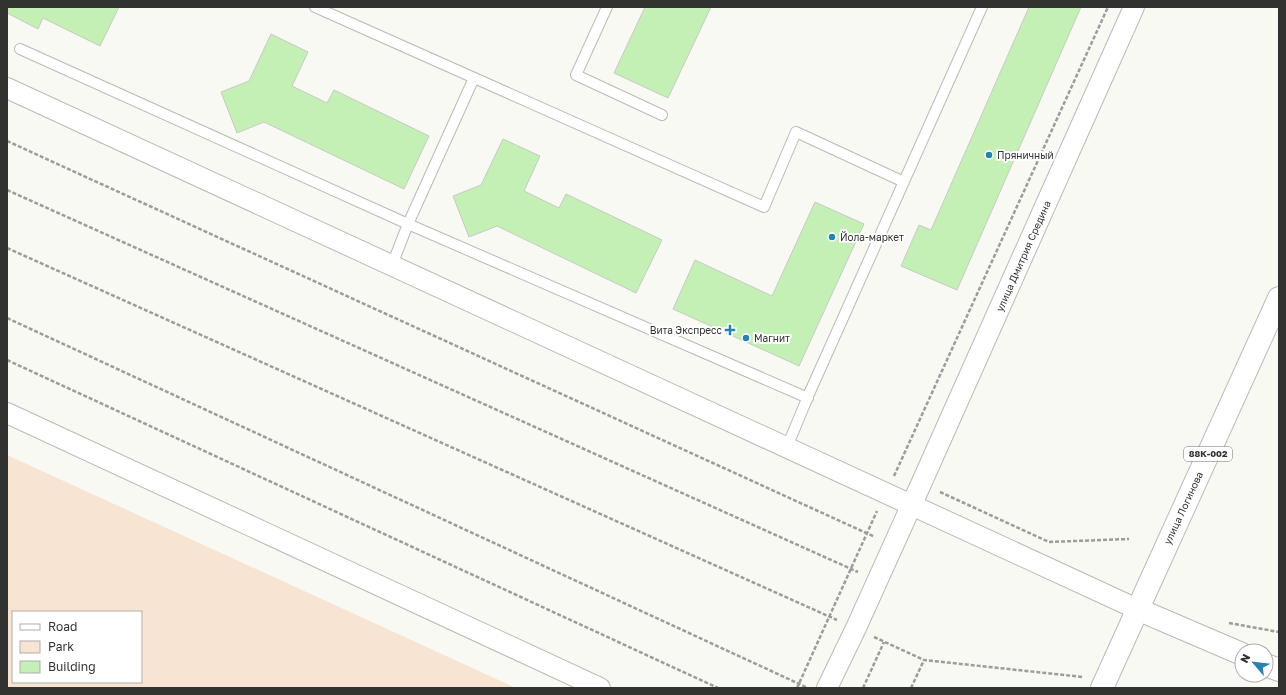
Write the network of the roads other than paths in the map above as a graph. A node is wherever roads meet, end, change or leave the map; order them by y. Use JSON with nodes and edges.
{"nodes":[{"id":1,"x":315,"y":7,"type":"edge"},
{"id":2,"x":607,"y":7,"type":"edge"},
{"id":3,"x":982,"y":7,"type":"edge"},
{"id":4,"x":1134,"y":7,"type":"edge"},
{"id":5,"x":20,"y":49,"type":"dead end"},
{"id":6,"x":474,"y":78,"type":"junction"},
{"id":7,"x":7,"y":88,"type":"edge"},
{"id":8,"x":662,"y":115,"type":"dead end"},
{"id":9,"x":904,"y":182,"type":"junction"},
{"id":10,"x":408,"y":224,"type":"junction"},
{"id":11,"x":392,"y":265,"type":"junction"},
{"id":12,"x":1279,"y":298,"type":"edge"},
{"id":13,"x":808,"y":398,"type":"junction"},
{"id":14,"x":7,"y":413,"type":"edge"},
{"id":15,"x":787,"y":447,"type":"junction"},
{"id":16,"x":912,"y":504,"type":"junction"},
{"id":17,"x":1137,"y":609,"type":"junction"},
{"id":18,"x":1234,"y":651,"type":"edge"},
{"id":19,"x":600,"y":688,"type":"edge"},
{"id":20,"x":827,"y":688,"type":"edge"},
{"id":21,"x":1102,"y":688,"type":"edge"}],
"edges":[{"from":1,"to":6,"type":"lane"},
{"from":2,"to":8,"type":"lane"},
{"from":3,"to":9,"type":"lane"},
{"from":4,"to":16,"type":"street","name":"улица Дмитрия Средина"},
{"from":5,"to":10,"type":"lane"},
{"from":6,"to":9,"type":"lane"},
{"from":6,"to":10,"type":"lane"},
{"from":7,"to":11,"type":"street"},
{"from":9,"to":13,"type":"lane"},
{"from":10,"to":11,"type":"lane"},
{"from":10,"to":13,"type":"lane"},
{"from":11,"to":15,"type":"street"},
{"from":12,"to":17,"type":"main road","name":"улица Логинова","number":"88К-002"},
{"from":13,"to":15,"type":"lane"},
{"from":14,"to":19,"type":"street"},
{"from":15,"to":16,"type":"street"},
{"from":16,"to":17,"type":"street"},
{"from":16,"to":20,"type":"street","name":"улица Дмитрия Средина"},
{"from":17,"to":18,"type":"main road"},
{"from":17,"to":21,"type":"main road","number":"88К-002"}]}
